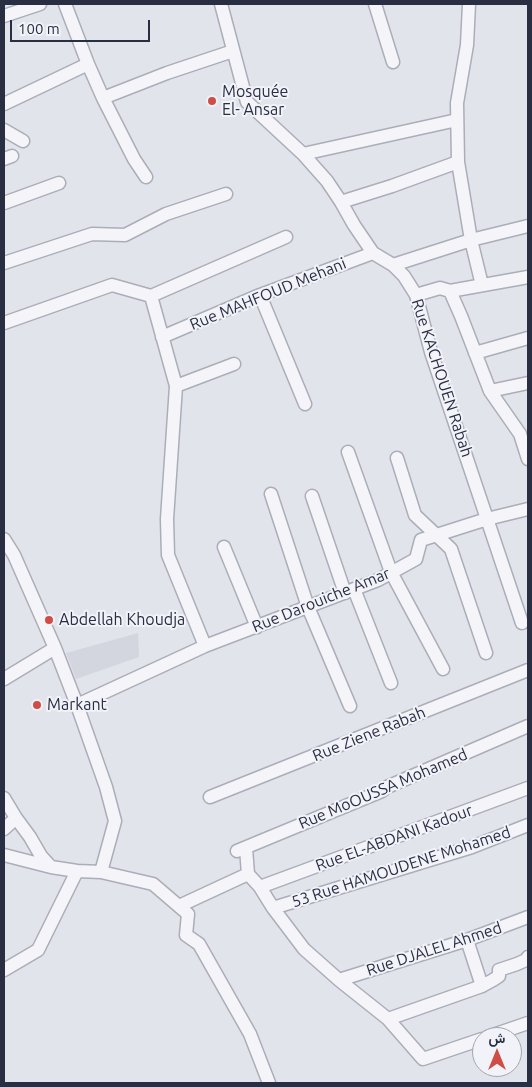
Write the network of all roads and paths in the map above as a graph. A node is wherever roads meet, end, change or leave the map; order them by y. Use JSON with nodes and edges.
{"nodes":[{"id":1,"x":40,"y":4,"type":"edge"},
{"id":2,"x":64,"y":4,"type":"edge"},
{"id":3,"x":221,"y":4,"type":"edge"},
{"id":4,"x":375,"y":4,"type":"edge"},
{"id":5,"x":469,"y":4,"type":"edge"},
{"id":6,"x":4,"y":16,"type":"edge"},
{"id":7,"x":233,"y":51,"type":"junction"},
{"id":8,"x":393,"y":62,"type":"dead end"},
{"id":9,"x":88,"y":64,"type":"junction"},
{"id":10,"x":103,"y":98,"type":"junction"},
{"id":11,"x":4,"y":104,"type":"edge"},
{"id":12,"x":458,"y":120,"type":"junction"},
{"id":13,"x":4,"y":130,"type":"edge"},
{"id":14,"x":23,"y":141,"type":"dead end"},
{"id":15,"x":303,"y":154,"type":"junction"},
{"id":16,"x":458,"y":162,"type":"junction"},
{"id":17,"x":146,"y":177,"type":"dead end"},
{"id":18,"x":59,"y":183,"type":"dead end"},
{"id":19,"x":226,"y":194,"type":"dead end"},
{"id":20,"x":4,"y":202,"type":"edge"},
{"id":21,"x":341,"y":202,"type":"junction"},
{"id":22,"x":528,"y":226,"type":"edge"},
{"id":23,"x":286,"y":237,"type":"dead end"},
{"id":24,"x":471,"y":240,"type":"junction"},
{"id":25,"x":373,"y":253,"type":"junction"},
{"id":26,"x":4,"y":263,"type":"edge"},
{"id":27,"x":392,"y":265,"type":"junction"},
{"id":28,"x":528,"y":277,"type":"edge"},
{"id":29,"x":482,"y":285,"type":"junction"},
{"id":30,"x":450,"y":291,"type":"junction"},
{"id":31,"x":260,"y":295,"type":"junction"},
{"id":32,"x":416,"y":295,"type":"junction"},
{"id":33,"x":151,"y":296,"type":"junction"},
{"id":34,"x":4,"y":323,"type":"edge"},
{"id":35,"x":162,"y":337,"type":"junction"},
{"id":36,"x":528,"y":338,"type":"edge"},
{"id":37,"x":475,"y":353,"type":"junction"},
{"id":38,"x":234,"y":364,"type":"dead end"},
{"id":39,"x":528,"y":383,"type":"edge"},
{"id":40,"x":176,"y":386,"type":"junction"},
{"id":41,"x":490,"y":392,"type":"junction"},
{"id":42,"x":305,"y":404,"type":"dead end"},
{"id":43,"x":524,"y":434,"type":"edge"},
{"id":44,"x":348,"y":452,"type":"dead end"},
{"id":45,"x":397,"y":458,"type":"dead end"},
{"id":46,"x":528,"y":459,"type":"edge"},
{"id":47,"x":271,"y":494,"type":"dead end"},
{"id":48,"x":312,"y":496,"type":"dead end"},
{"id":49,"x":528,"y":509,"type":"edge"},
{"id":50,"x":487,"y":519,"type":"junction"},
{"id":51,"x":436,"y":535,"type":"junction"},
{"id":52,"x":4,"y":539,"type":"edge"},
{"id":53,"x":224,"y":547,"type":"dead end"},
{"id":54,"x":391,"y":572,"type":"junction"},
{"id":55,"x":349,"y":591,"type":"junction"},
{"id":56,"x":308,"y":606,"type":"junction"},
{"id":57,"x":522,"y":623,"type":"dead end"},
{"id":58,"x":257,"y":626,"type":"junction"},
{"id":59,"x":205,"y":646,"type":"junction"},
{"id":60,"x":55,"y":648,"type":"junction"},
{"id":61,"x":486,"y":653,"type":"dead end"},
{"id":62,"x":443,"y":669,"type":"dead end"},
{"id":63,"x":528,"y":670,"type":"edge"},
{"id":64,"x":4,"y":679,"type":"edge"},
{"id":65,"x":391,"y":683,"type":"dead end"},
{"id":66,"x":77,"y":705,"type":"junction"},
{"id":67,"x":350,"y":706,"type":"dead end"},
{"id":68,"x":528,"y":726,"type":"edge"},
{"id":69,"x":528,"y":788,"type":"edge"},
{"id":70,"x":210,"y":797,"type":"dead end"},
{"id":71,"x":4,"y":798,"type":"edge"},
{"id":72,"x":16,"y":818,"type":"junction"},
{"id":73,"x":528,"y":825,"type":"edge"},
{"id":74,"x":4,"y":829,"type":"edge"},
{"id":75,"x":4,"y":856,"type":"edge"},
{"id":76,"x":51,"y":867,"type":"junction"},
{"id":77,"x":77,"y":871,"type":"junction"},
{"id":78,"x":101,"y":872,"type":"junction"},
{"id":79,"x":248,"y":874,"type":"junction"},
{"id":80,"x":260,"y":887,"type":"junction"},
{"id":81,"x":179,"y":906,"type":"junction"},
{"id":82,"x":273,"y":908,"type":"junction"},
{"id":83,"x":528,"y":917,"type":"edge"},
{"id":84,"x":467,"y":940,"type":"junction"},
{"id":85,"x":528,"y":957,"type":"edge"},
{"id":86,"x":4,"y":970,"type":"edge"},
{"id":87,"x":339,"y":980,"type":"junction"},
{"id":88,"x":482,"y":986,"type":"junction"},
{"id":89,"x":388,"y":1019,"type":"junction"},
{"id":90,"x":472,"y":1042,"type":"edge"},
{"id":91,"x":269,"y":1083,"type":"edge"}],
"edges":[{"from":1,"to":6,"type":"street"},
{"from":2,"to":9,"type":"street"},
{"from":3,"to":7,"type":"street","name":"Rue KACHOUEN Rabah"},
{"from":4,"to":8,"type":"street"},
{"from":5,"to":12,"type":"street"},
{"from":7,"to":10,"type":"street"},
{"from":7,"to":15,"type":"street","name":"Rue KACHOUEN Rabah"},
{"from":9,"to":10,"type":"street"},
{"from":9,"to":11,"type":"street"},
{"from":10,"to":17,"type":"street"},
{"from":12,"to":15,"type":"street"},
{"from":12,"to":16,"type":"street"},
{"from":13,"to":14,"type":"street"},
{"from":15,"to":21,"type":"street","name":"Rue KACHOUEN Rabah"},
{"from":16,"to":21,"type":"street"},
{"from":16,"to":24,"type":"street"},
{"from":18,"to":20,"type":"street"},
{"from":19,"to":26,"type":"street"},
{"from":21,"to":25,"type":"street","name":"Rue KACHOUEN Rabah"},
{"from":22,"to":24,"type":"street"},
{"from":23,"to":33,"type":"street"},
{"from":24,"to":27,"type":"street"},
{"from":24,"to":29,"type":"street"},
{"from":25,"to":27,"type":"street","name":"Rue KACHOUEN Rabah"},
{"from":25,"to":31,"type":"street","name":"Rue MAHFOUD Mehani"},
{"from":27,"to":32,"type":"street","name":"Rue KACHOUEN Rabah"},
{"from":28,"to":29,"type":"street"},
{"from":29,"to":30,"type":"street"},
{"from":30,"to":32,"type":"street"},
{"from":30,"to":37,"type":"street"},
{"from":31,"to":35,"type":"street","name":"Rue MAHFOUD Mehani"},
{"from":31,"to":42,"type":"street"},
{"from":32,"to":50,"type":"street","name":"Rue KACHOUEN Rabah"},
{"from":33,"to":34,"type":"street"},
{"from":33,"to":35,"type":"street"},
{"from":35,"to":40,"type":"street"},
{"from":36,"to":37,"type":"street"},
{"from":37,"to":41,"type":"street"},
{"from":38,"to":40,"type":"street"},
{"from":39,"to":41,"type":"street"},
{"from":40,"to":59,"type":"street"},
{"from":41,"to":43,"type":"street"},
{"from":43,"to":46,"type":"street"},
{"from":44,"to":54,"type":"street"},
{"from":45,"to":51,"type":"street"},
{"from":47,"to":56,"type":"street"},
{"from":48,"to":55,"type":"street"},
{"from":49,"to":50,"type":"street","name":"Rue Darouiche Amar"},
{"from":50,"to":51,"type":"street","name":"Rue Darouiche Amar"},
{"from":50,"to":57,"type":"street","name":"Rue KACHOUEN Rabah"},
{"from":51,"to":54,"type":"street","name":"Rue Darouiche Amar"},
{"from":51,"to":61,"type":"street"},
{"from":52,"to":60,"type":"street"},
{"from":53,"to":58,"type":"street"},
{"from":54,"to":55,"type":"street","name":"Rue Darouiche Amar"},
{"from":54,"to":62,"type":"street"},
{"from":55,"to":56,"type":"street","name":"Rue Darouiche Amar"},
{"from":55,"to":65,"type":"street"},
{"from":56,"to":58,"type":"street","name":"Rue Darouiche Amar"},
{"from":56,"to":67,"type":"street"},
{"from":58,"to":59,"type":"street","name":"Rue Darouiche Amar"},
{"from":59,"to":66,"type":"street","name":"Rue Darouiche Amar"},
{"from":60,"to":64,"type":"street"},
{"from":60,"to":66,"type":"street"},
{"from":63,"to":70,"type":"street","name":"Rue Ziene Rabah"},
{"from":66,"to":78,"type":"street"},
{"from":68,"to":79,"type":"street","name":"Rue MoOUSSA Mohamed"},
{"from":69,"to":80,"type":"street","name":"Rue EL-ABDANI Kadour"},
{"from":71,"to":72,"type":"street"},
{"from":72,"to":74,"type":"street"},
{"from":72,"to":76,"type":"street"},
{"from":73,"to":82,"type":"street","name":"53 Rue HAMOUDENE Mohamed"},
{"from":75,"to":76,"type":"street"},
{"from":76,"to":77,"type":"street"},
{"from":77,"to":78,"type":"street"},
{"from":77,"to":86,"type":"street"},
{"from":78,"to":81,"type":"street"},
{"from":79,"to":80,"type":"street"},
{"from":79,"to":81,"type":"street"},
{"from":80,"to":82,"type":"street"},
{"from":81,"to":91,"type":"street"},
{"from":82,"to":87,"type":"street"},
{"from":83,"to":84,"type":"street","name":"Rue DJALEL Ahmed"},
{"from":84,"to":87,"type":"street","name":"Rue DJALEL Ahmed"},
{"from":84,"to":88,"type":"street"},
{"from":85,"to":88,"type":"street"},
{"from":87,"to":89,"type":"street"},
{"from":88,"to":89,"type":"street"},
{"from":89,"to":90,"type":"street"}]}
